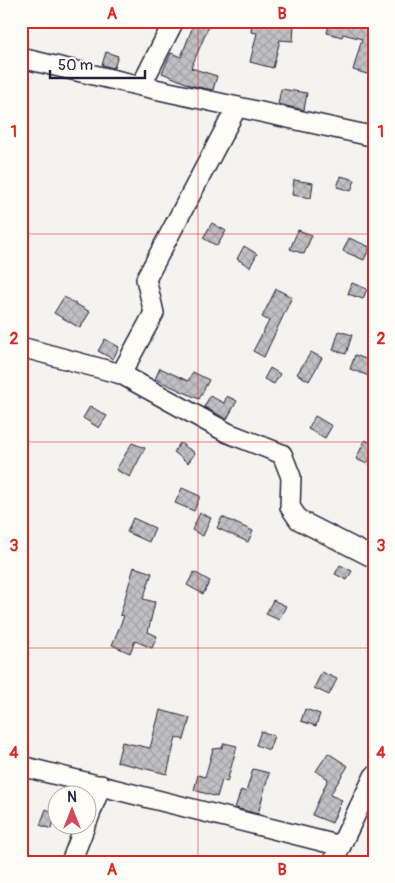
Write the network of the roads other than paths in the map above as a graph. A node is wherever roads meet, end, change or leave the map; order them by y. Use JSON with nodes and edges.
{"nodes":[{"id":1,"x":174,"y":21,"type":"edge"},
{"id":2,"x":21,"y":58,"type":"edge"},
{"id":3,"x":141,"y":86,"type":"junction"},
{"id":4,"x":237,"y":107,"type":"junction"},
{"id":5,"x":374,"y":138,"type":"edge"},
{"id":6,"x":21,"y":347,"type":"edge"},
{"id":7,"x":121,"y":374,"type":"junction"},
{"id":8,"x":374,"y":558,"type":"edge"},
{"id":9,"x":21,"y":766,"type":"edge"},
{"id":10,"x":374,"y":776,"type":"edge"},
{"id":11,"x":101,"y":785,"type":"junction"},
{"id":12,"x":98,"y":793,"type":"edge"},
{"id":13,"x":81,"y":836,"type":"edge"},
{"id":14,"x":337,"y":854,"type":"edge"},
{"id":15,"x":71,"y":862,"type":"edge"}],
"edges":[{"from":1,"to":3,"type":"street"},
{"from":2,"to":3,"type":"street"},
{"from":3,"to":4,"type":"street"},
{"from":4,"to":5,"type":"street"},
{"from":4,"to":7,"type":"street"},
{"from":6,"to":7,"type":"street"},
{"from":7,"to":8,"type":"street"},
{"from":9,"to":11,"type":"street"},
{"from":10,"to":14,"type":"street"},
{"from":11,"to":12,"type":"street"},
{"from":11,"to":14,"type":"street"},
{"from":13,"to":15,"type":"street"}]}
